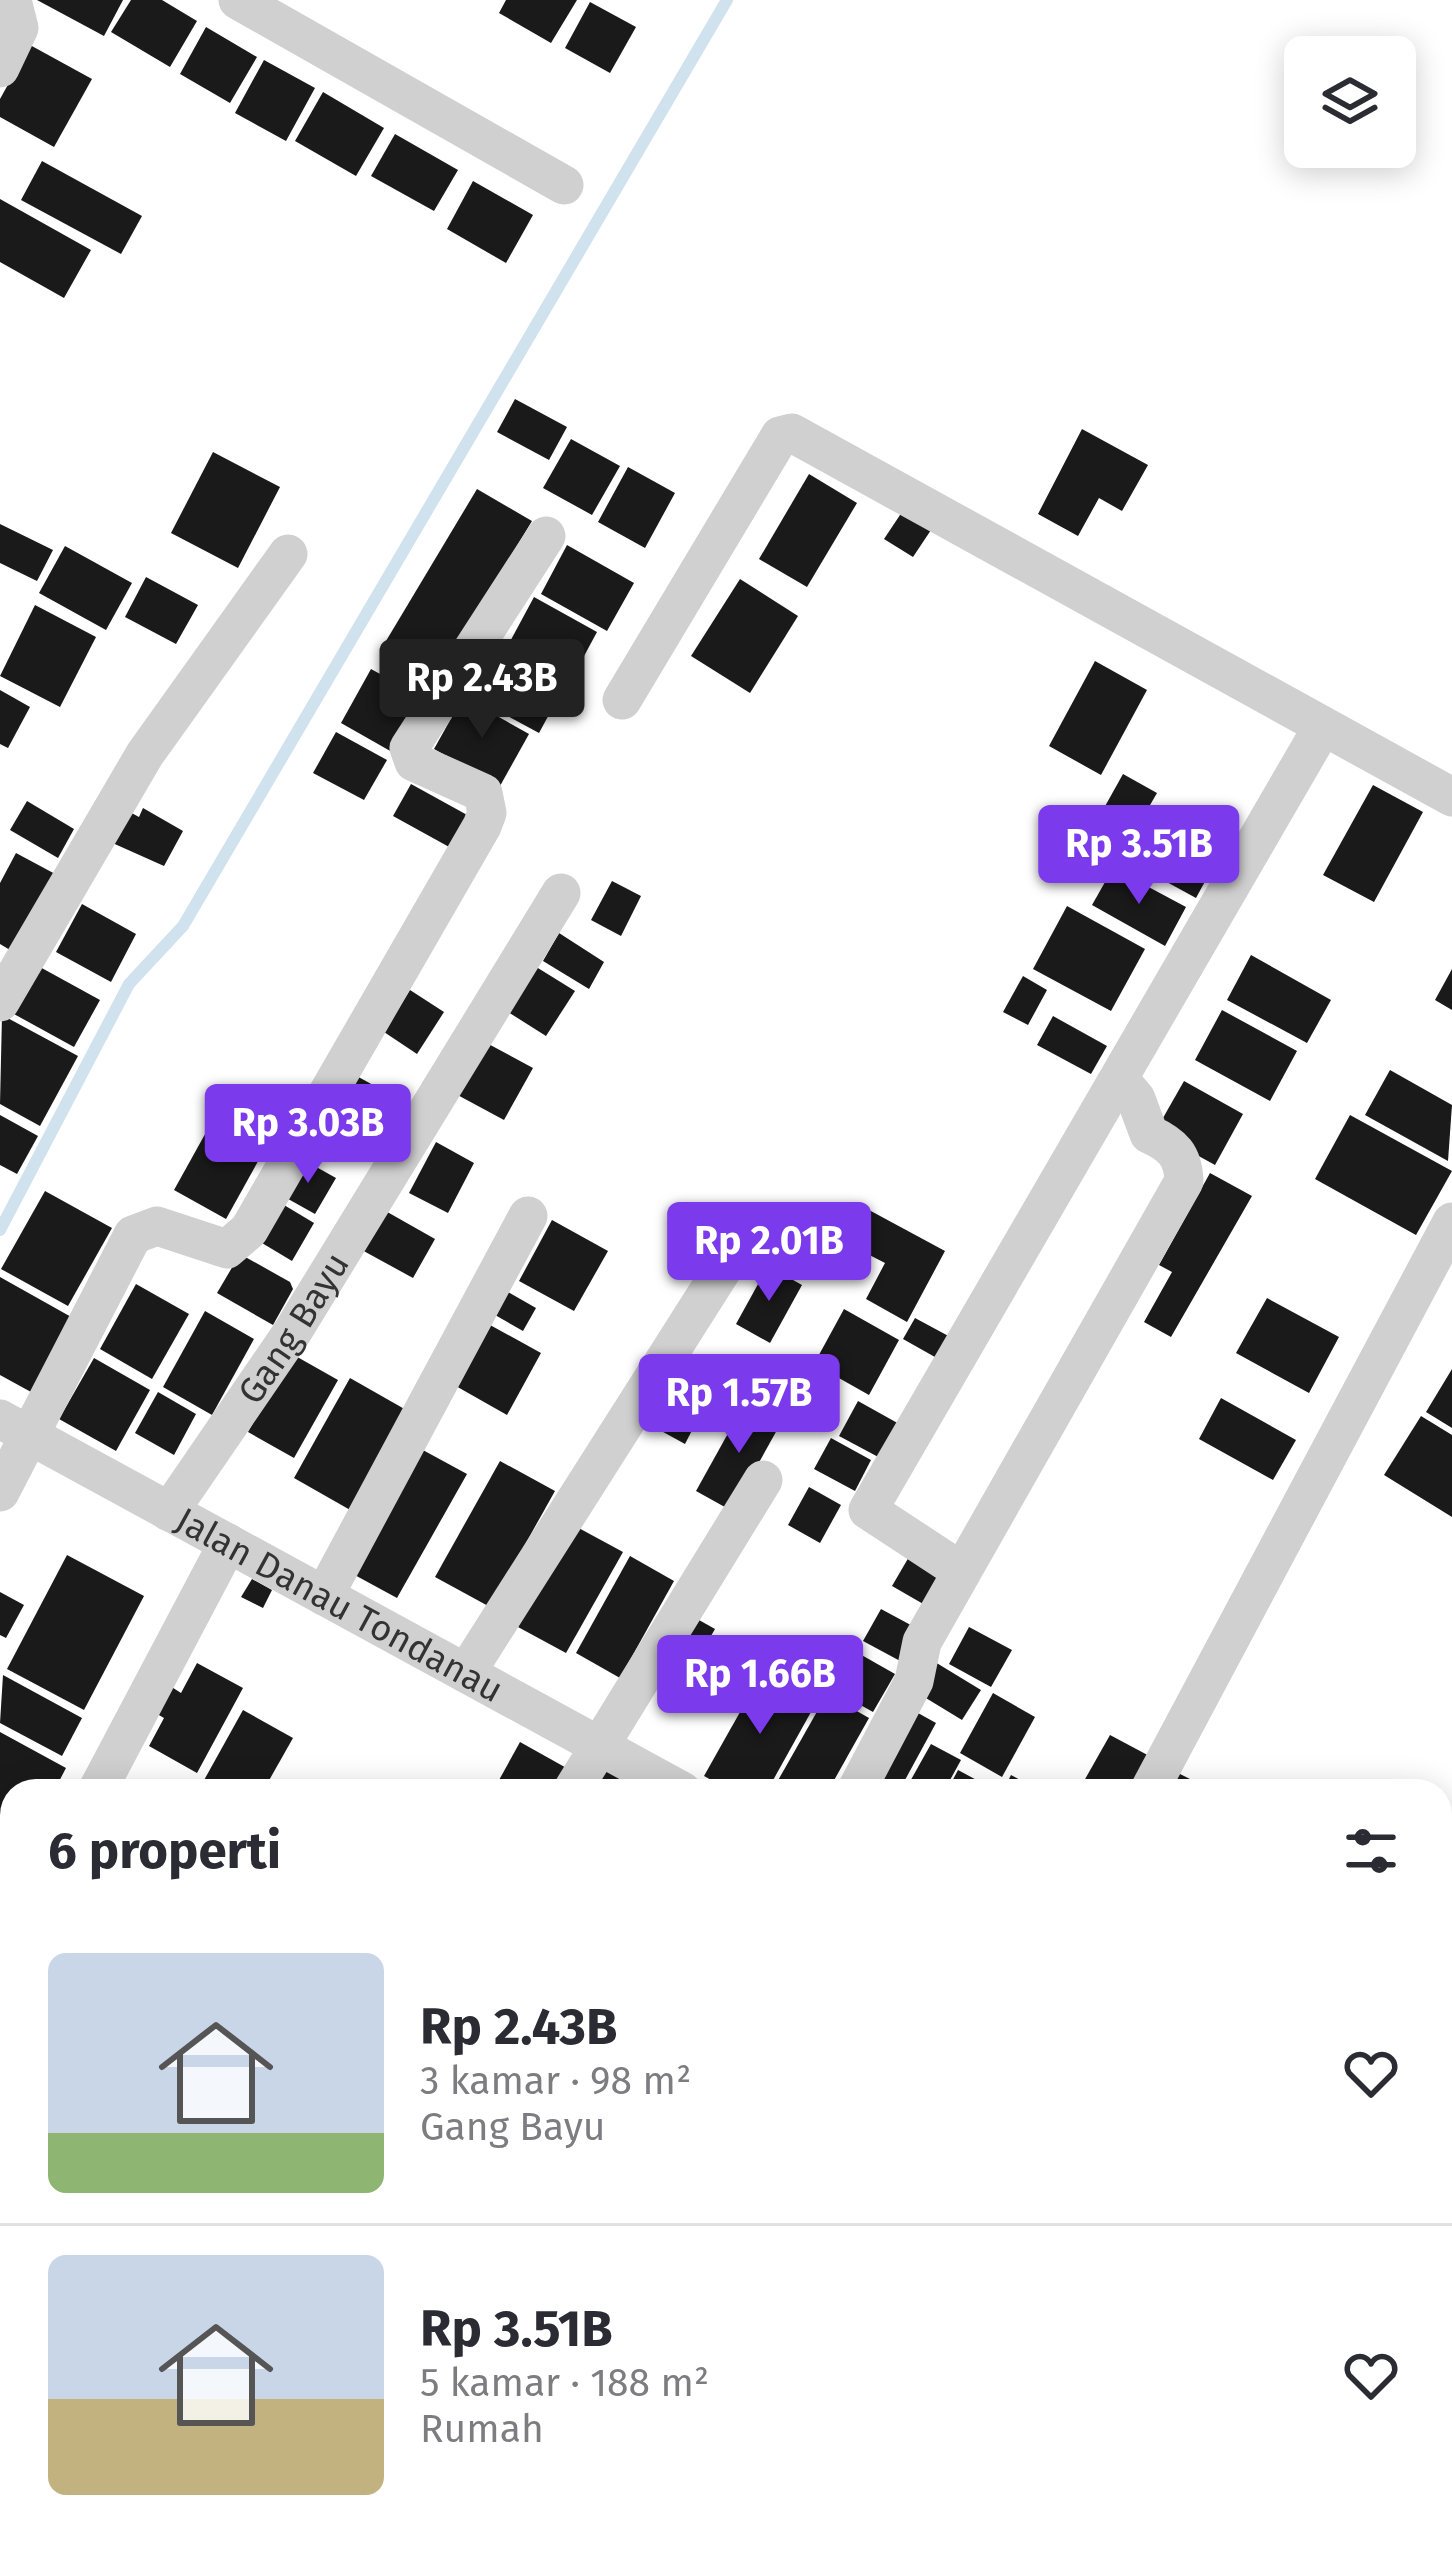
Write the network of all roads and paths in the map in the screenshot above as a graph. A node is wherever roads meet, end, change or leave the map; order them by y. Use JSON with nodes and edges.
{"nodes":[{"id":1,"x":12,"y":0,"type":"edge"},
{"id":2,"x":238,"y":0,"type":"edge"},
{"id":3,"x":0,"y":68,"type":"edge"},
{"id":4,"x":564,"y":184,"type":"dead end"},
{"id":5,"x":546,"y":536,"type":"dead end"},
{"id":6,"x":288,"y":554,"type":"dead end"},
{"id":7,"x":622,"y":700,"type":"dead end"},
{"id":8,"x":1323,"y":726,"type":"junction"},
{"id":9,"x":1452,"y":797,"type":"edge"},
{"id":10,"x":561,"y":893,"type":"dead end"},
{"id":11,"x":0,"y":1002,"type":"edge"},
{"id":12,"x":1121,"y":1081,"type":"junction"},
{"id":13,"x":528,"y":1216,"type":"dead end"},
{"id":14,"x":1452,"y":1222,"type":"edge"},
{"id":15,"x":830,"y":1257,"type":"dead end"},
{"id":16,"x":15,"y":1427,"type":"edge"},
{"id":17,"x":764,"y":1480,"type":"dead end"},
{"id":18,"x":0,"y":1492,"type":"edge"},
{"id":19,"x":170,"y":1511,"type":"junction"},
{"id":20,"x":228,"y":1543,"type":"junction"},
{"id":21,"x":961,"y":1571,"type":"junction"},
{"id":22,"x":324,"y":1596,"type":"junction"},
{"id":23,"x":466,"y":1673,"type":"junction"},
{"id":24,"x":597,"y":1745,"type":"junction"},
{"id":25,"x":103,"y":1779,"type":"edge"},
{"id":26,"x":579,"y":1779,"type":"edge"},
{"id":27,"x":660,"y":1779,"type":"edge"},
{"id":28,"x":862,"y":1779,"type":"edge"},
{"id":29,"x":1155,"y":1779,"type":"edge"}],
"edges":[{"from":1,"to":3,"type":"street"},
{"from":2,"to":4,"type":"street"},
{"from":5,"to":16,"type":"street"},
{"from":6,"to":11,"type":"street"},
{"from":7,"to":8,"type":"street"},
{"from":8,"to":9,"type":"street"},
{"from":8,"to":12,"type":"street"},
{"from":10,"to":19,"type":"street","name":"Gang Bayu"},
{"from":12,"to":21,"type":"street"},
{"from":12,"to":21,"type":"street"},
{"from":13,"to":22,"type":"street"},
{"from":14,"to":29,"type":"street"},
{"from":15,"to":23,"type":"street"},
{"from":16,"to":18,"type":"street"},
{"from":16,"to":19,"type":"street","name":"Jalan Danau Tondanau"},
{"from":17,"to":24,"type":"street"},
{"from":19,"to":20,"type":"street","name":"Jalan Danau Tondanau"},
{"from":20,"to":22,"type":"street","name":"Jalan Danau Tondanau"},
{"from":20,"to":25,"type":"street"},
{"from":21,"to":28,"type":"street"},
{"from":22,"to":23,"type":"street","name":"Jalan Danau Tondanau"},
{"from":23,"to":24,"type":"street","name":"Jalan Danau Tondanau"},
{"from":24,"to":26,"type":"street"},
{"from":24,"to":27,"type":"street","name":"Jalan Danau Tondanau"}]}
